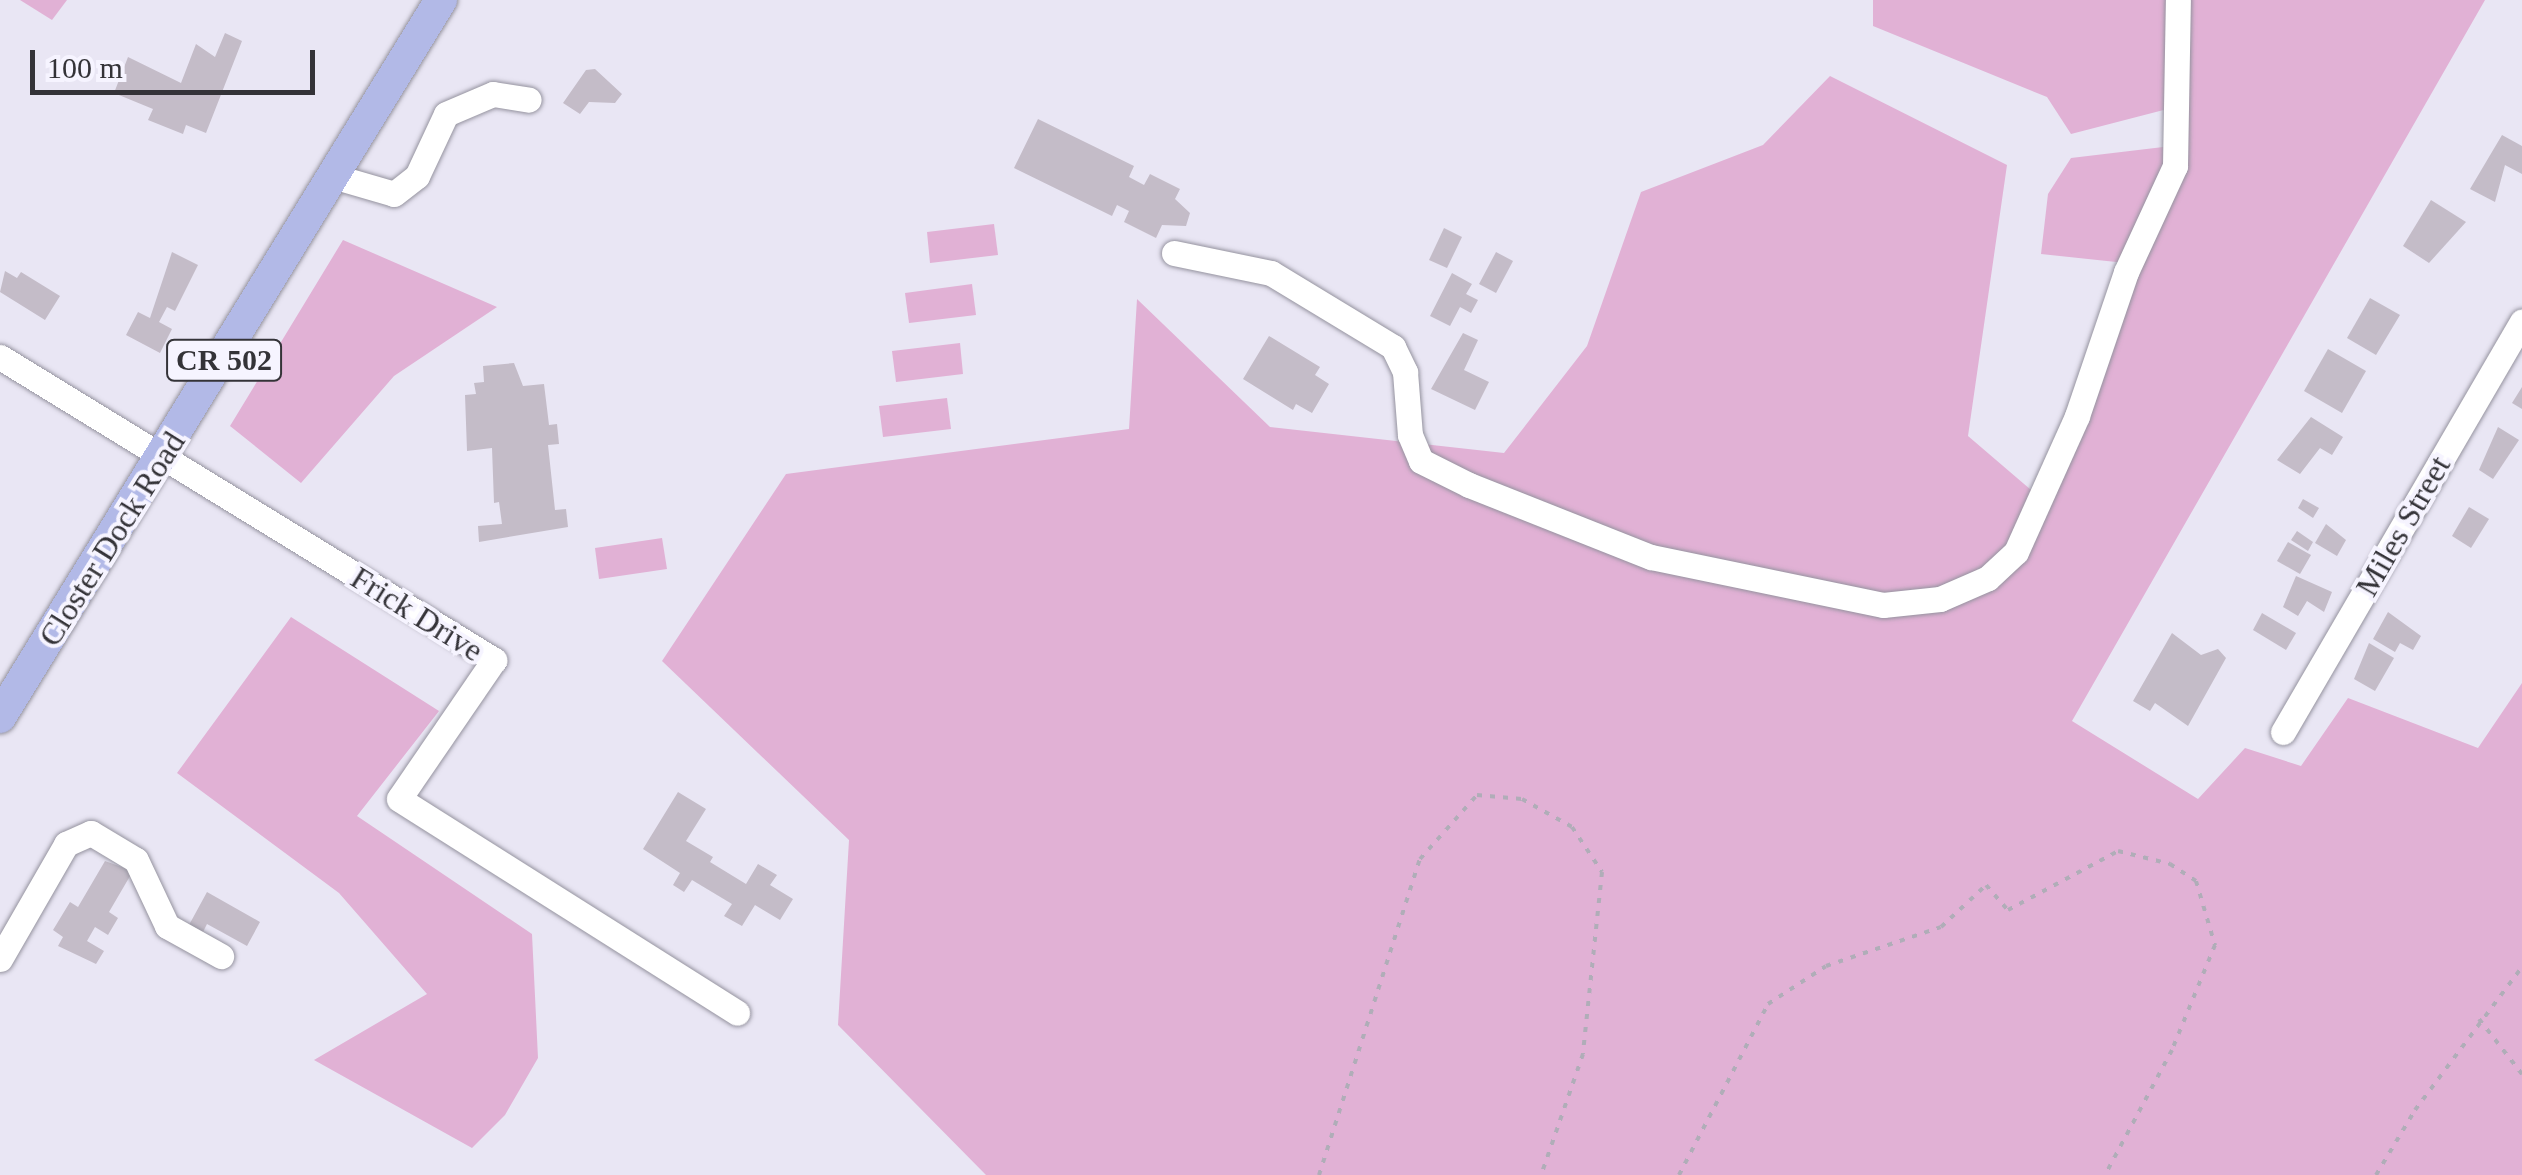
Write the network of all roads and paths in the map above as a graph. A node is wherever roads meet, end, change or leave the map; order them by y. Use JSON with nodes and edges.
{"nodes":[{"id":1,"x":441,"y":0,"type":"edge"},
{"id":2,"x":2178,"y":0,"type":"edge"},
{"id":3,"x":529,"y":100,"type":"dead end"},
{"id":4,"x":336,"y":177,"type":"junction"},
{"id":5,"x":1174,"y":253,"type":"dead end"},
{"id":6,"x":2522,"y":321,"type":"edge"},
{"id":7,"x":0,"y":357,"type":"edge"},
{"id":8,"x":162,"y":460,"type":"junction"},
{"id":9,"x":0,"y":717,"type":"edge"},
{"id":10,"x":2284,"y":732,"type":"dead end"},
{"id":11,"x":222,"y":956,"type":"dead end"},
{"id":12,"x":0,"y":959,"type":"edge"},
{"id":13,"x":2522,"y":967,"type":"edge"},
{"id":14,"x":737,"y":1013,"type":"dead end"},
{"id":15,"x":2479,"y":1019,"type":"junction"},
{"id":16,"x":2522,"y":1074,"type":"edge"},
{"id":17,"x":1319,"y":1175,"type":"edge"},
{"id":18,"x":1541,"y":1175,"type":"edge"},
{"id":19,"x":1679,"y":1175,"type":"edge"},
{"id":20,"x":2105,"y":1175,"type":"edge"},
{"id":21,"x":2376,"y":1175,"type":"edge"}],
"edges":[{"from":1,"to":4,"type":"main road","name":"Closter Dock Road","number":"CR 502"},
{"from":2,"to":5,"type":"street"},
{"from":3,"to":4,"type":"street"},
{"from":4,"to":8,"type":"main road","name":"Closter Dock Road","number":"CR 502"},
{"from":6,"to":10,"type":"street","name":"Miles Street"},
{"from":7,"to":8,"type":"street"},
{"from":8,"to":9,"type":"main road","name":"Closter Dock Road","number":"CR 502"},
{"from":8,"to":14,"type":"street","name":"Frick Drive"},
{"from":11,"to":12,"type":"street"},
{"from":13,"to":15,"type":"path"},
{"from":15,"to":16,"type":"path"},
{"from":15,"to":21,"type":"path"},
{"from":17,"to":18,"type":"path"},
{"from":19,"to":20,"type":"path"}]}
